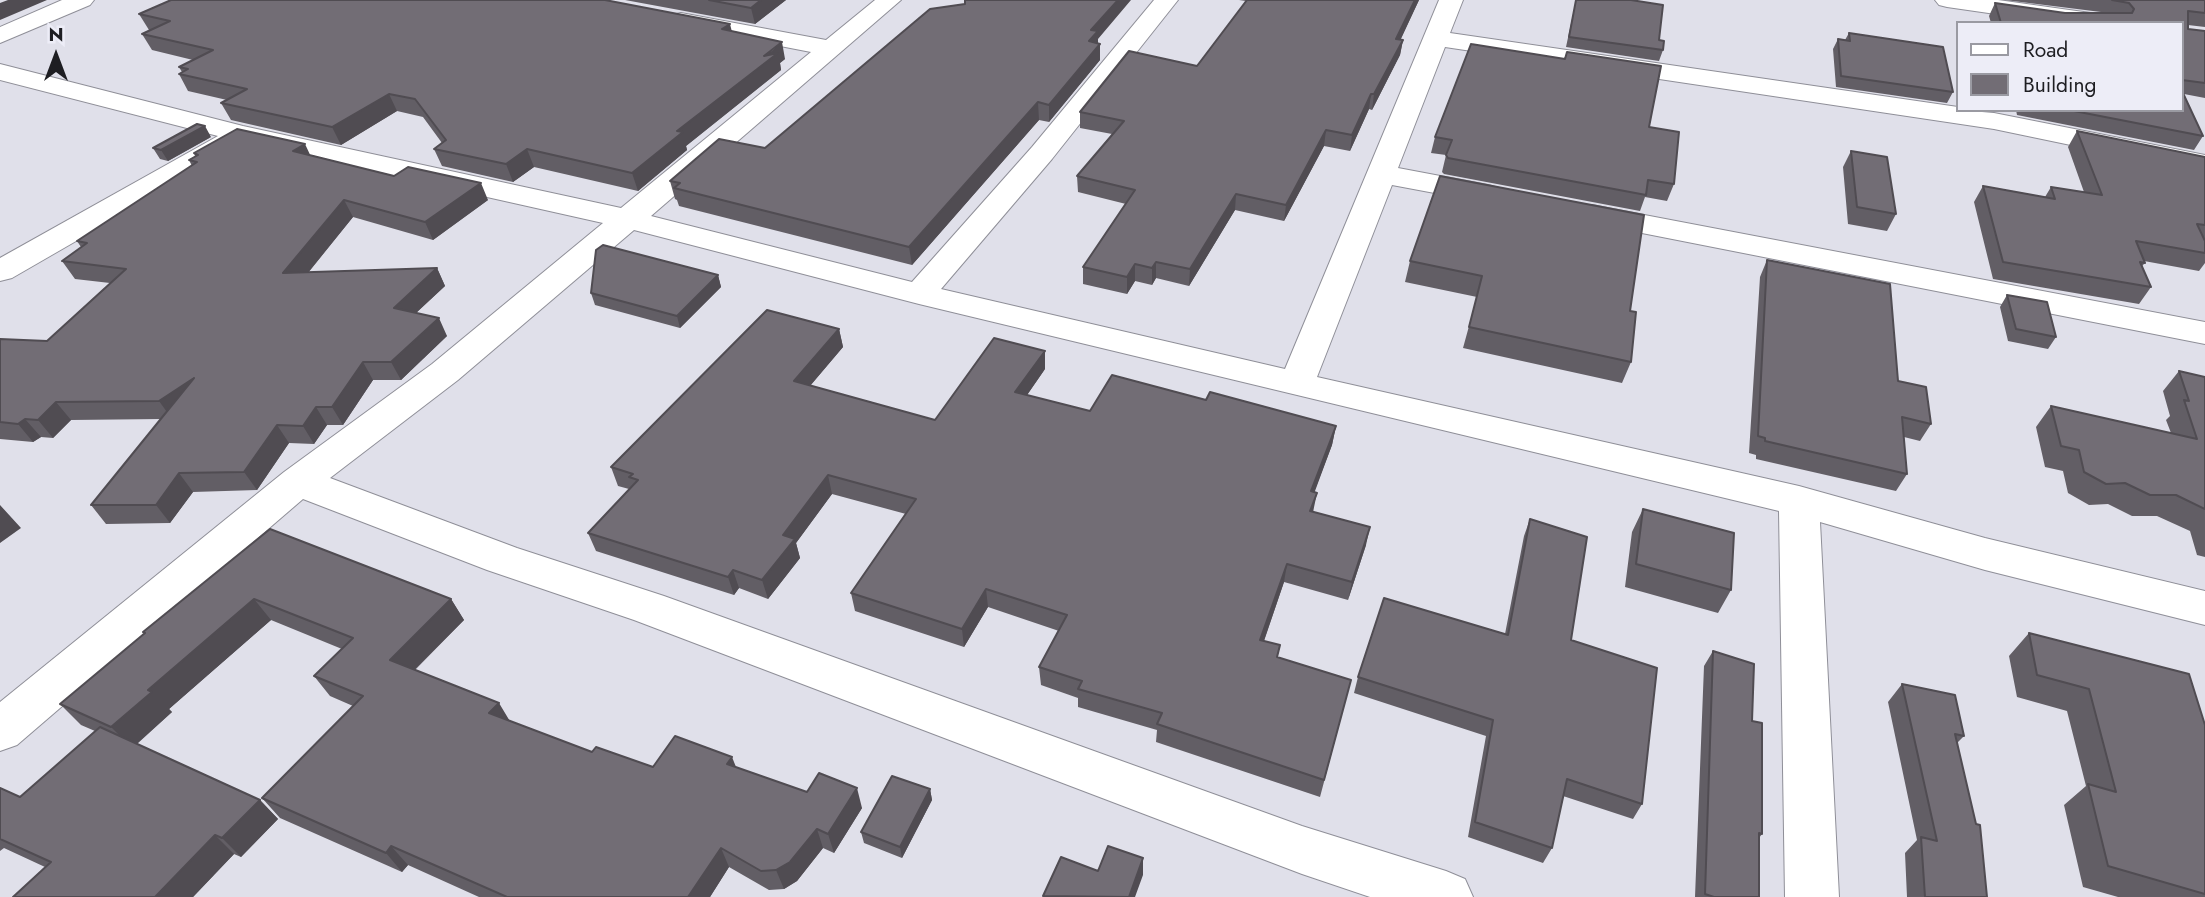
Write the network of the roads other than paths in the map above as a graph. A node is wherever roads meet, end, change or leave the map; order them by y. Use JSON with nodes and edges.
{"nodes":[{"id":1,"x":82,"y":0,"type":"edge"},
{"id":2,"x":889,"y":0,"type":"edge"},
{"id":3,"x":1166,"y":0,"type":"edge"},
{"id":4,"x":1451,"y":0,"type":"edge"},
{"id":5,"x":1947,"y":0,"type":"edge"},
{"id":6,"x":2068,"y":9,"type":"edge"},
{"id":7,"x":654,"y":15,"type":"edge"},
{"id":8,"x":2106,"y":21,"type":"edge"},
{"id":9,"x":0,"y":36,"type":"edge"},
{"id":10,"x":1434,"y":38,"type":"junction"},
{"id":11,"x":831,"y":48,"type":"junction"},
{"id":12,"x":0,"y":72,"type":"edge"},
{"id":13,"x":242,"y":134,"type":"junction"},
{"id":14,"x":2205,"y":164,"type":"edge"},
{"id":15,"x":1381,"y":174,"type":"junction"},
{"id":16,"x":1512,"y":198,"type":"edge"},
{"id":17,"x":1564,"y":208,"type":"edge"},
{"id":18,"x":627,"y":219,"type":"junction"},
{"id":19,"x":0,"y":271,"type":"edge"},
{"id":20,"x":919,"y":294,"type":"junction"},
{"id":21,"x":2205,"y":333,"type":"edge"},
{"id":22,"x":1297,"y":383,"type":"junction"},
{"id":23,"x":298,"y":482,"type":"junction"},
{"id":24,"x":1799,"y":501,"type":"junction"},
{"id":25,"x":2205,"y":608,"type":"edge"},
{"id":26,"x":0,"y":730,"type":"edge"},
{"id":27,"x":1446,"y":897,"type":"edge"},
{"id":28,"x":1812,"y":897,"type":"edge"}],
"edges":[{"from":1,"to":9,"type":"street"},
{"from":2,"to":11,"type":"street"},
{"from":3,"to":20,"type":"street"},
{"from":4,"to":10,"type":"street"},
{"from":5,"to":6,"type":"street"},
{"from":6,"to":8,"type":"street"},
{"from":7,"to":11,"type":"street"},
{"from":10,"to":14,"type":"street"},
{"from":10,"to":15,"type":"street"},
{"from":11,"to":18,"type":"street"},
{"from":12,"to":13,"type":"street"},
{"from":13,"to":18,"type":"street"},
{"from":13,"to":19,"type":"street"},
{"from":15,"to":16,"type":"street"},
{"from":15,"to":22,"type":"street"},
{"from":17,"to":21,"type":"street"},
{"from":18,"to":20,"type":"street"},
{"from":18,"to":23,"type":"street"},
{"from":20,"to":22,"type":"street"},
{"from":22,"to":24,"type":"street"},
{"from":23,"to":26,"type":"street"},
{"from":23,"to":27,"type":"street"},
{"from":24,"to":25,"type":"street"},
{"from":24,"to":28,"type":"street"}]}
